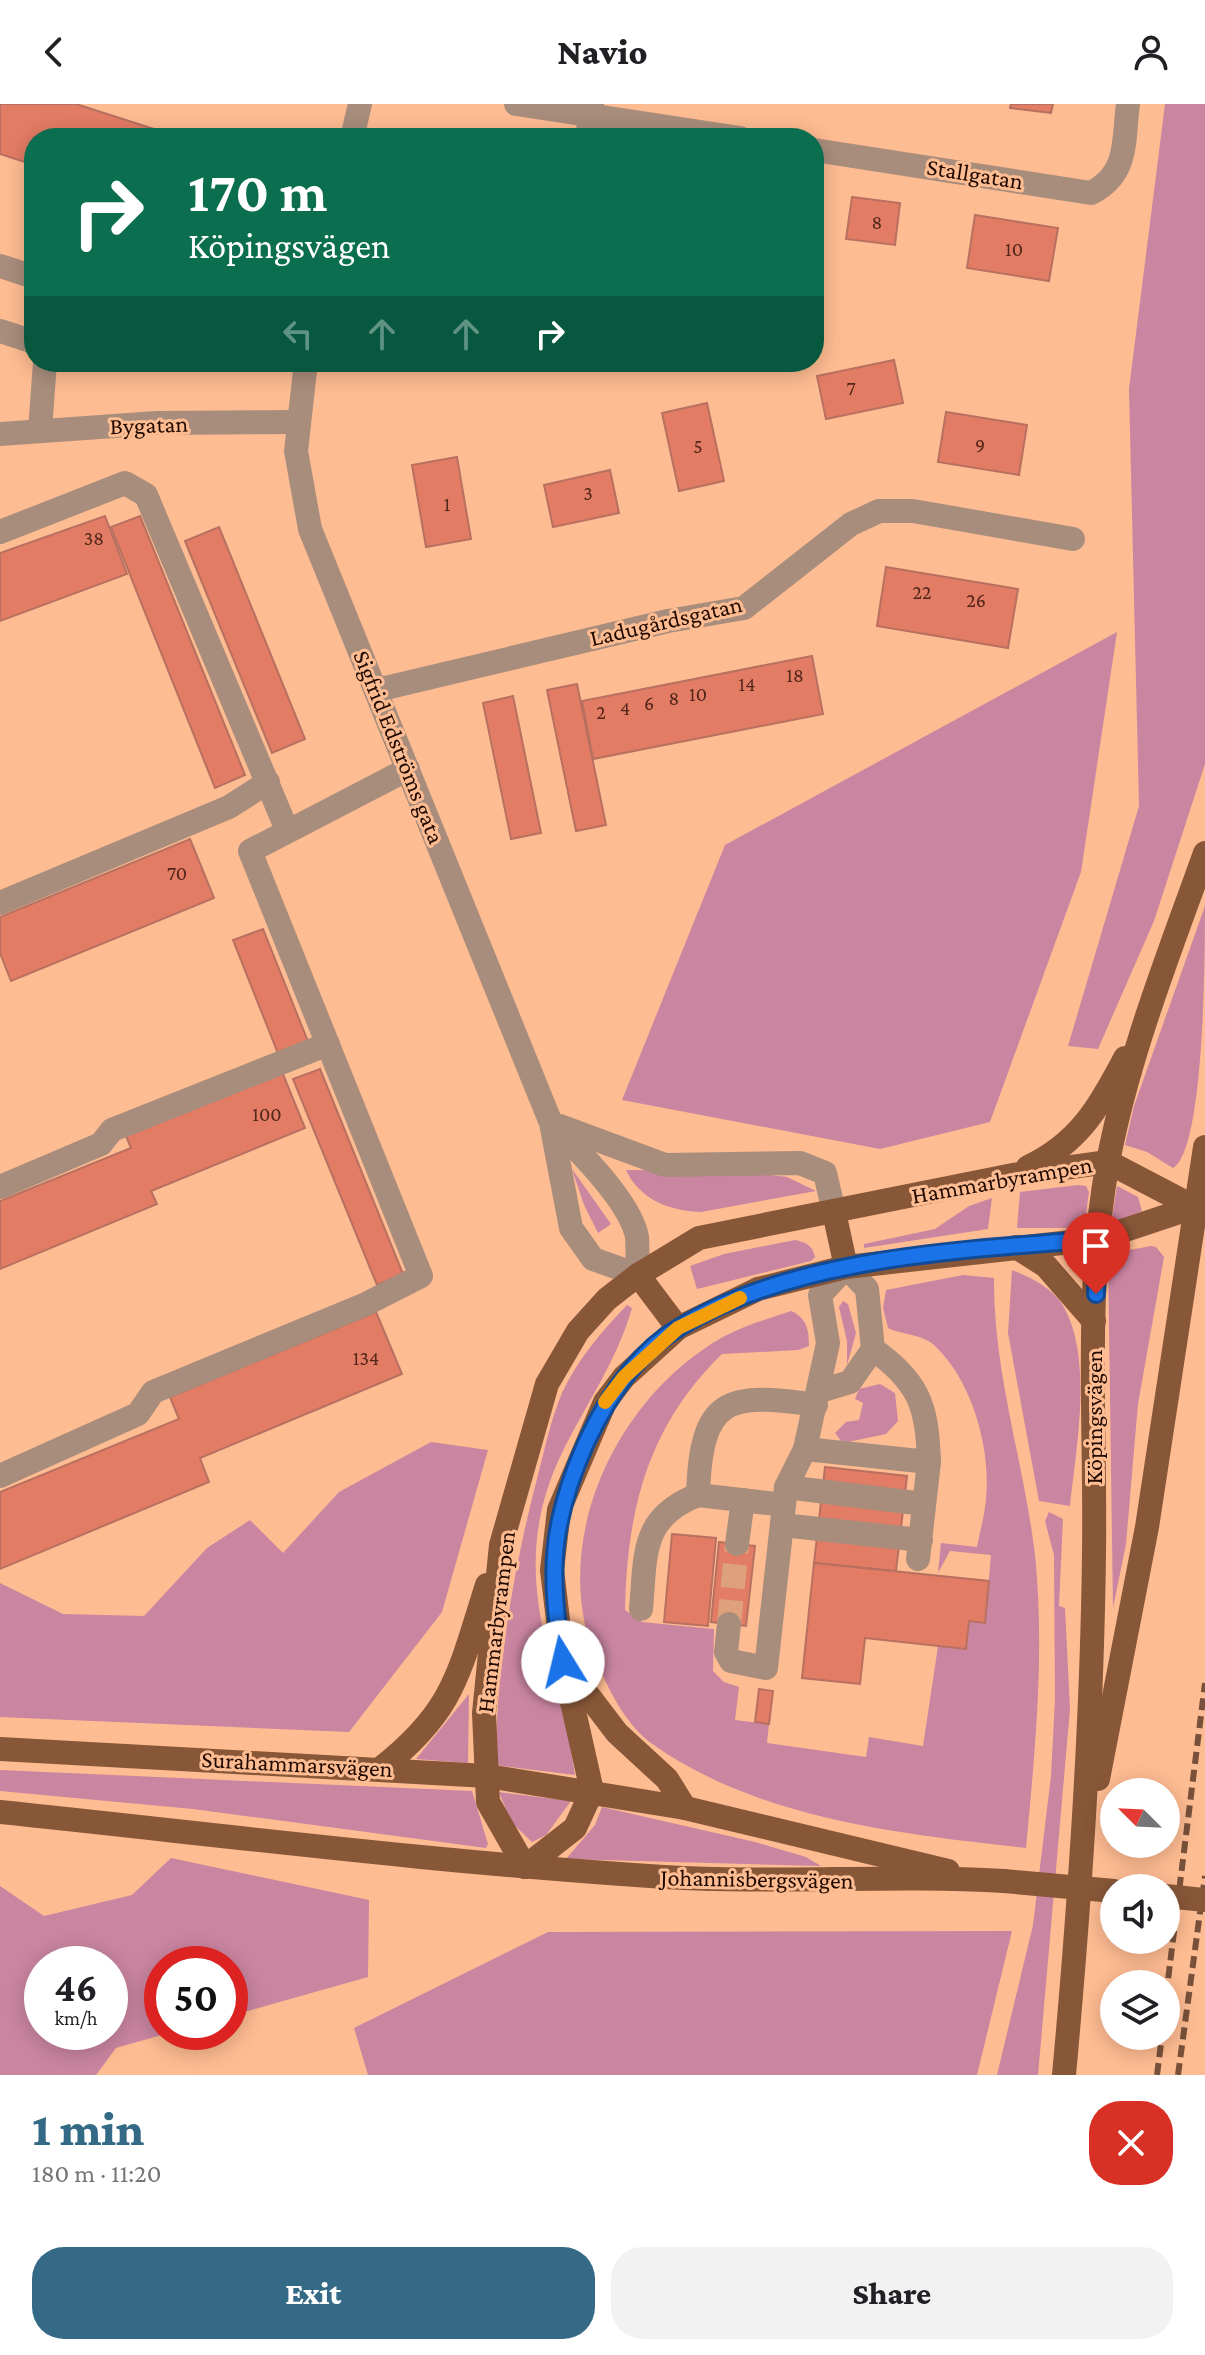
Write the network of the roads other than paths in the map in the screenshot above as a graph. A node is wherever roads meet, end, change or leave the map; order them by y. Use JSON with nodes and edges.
{"nodes":[{"id":1,"x":360,"y":104,"type":"edge"},
{"id":2,"x":516,"y":104,"type":"edge"},
{"id":3,"x":1128,"y":104,"type":"edge"},
{"id":4,"x":590,"y":119,"type":"edge"},
{"id":5,"x":354,"y":128,"type":"edge"},
{"id":6,"x":661,"y":128,"type":"edge"},
{"id":7,"x":824,"y":152,"type":"edge"},
{"id":8,"x":0,"y":266,"type":"edge"},
{"id":9,"x":24,"y":274,"type":"edge"},
{"id":10,"x":0,"y":331,"type":"edge"},
{"id":11,"x":24,"y":339,"type":"edge"},
{"id":12,"x":44,"y":372,"type":"edge"},
{"id":13,"x":305,"y":372,"type":"edge"},
{"id":14,"x":298,"y":422,"type":"junction"},
{"id":15,"x":40,"y":431,"type":"junction"},
{"id":16,"x":0,"y":434,"type":"edge"},
{"id":17,"x":0,"y":532,"type":"edge"},
{"id":18,"x":1073,"y":539,"type":"dead end"},
{"id":19,"x":377,"y":690,"type":"junction"},
{"id":20,"x":408,"y":769,"type":"junction"},
{"id":21,"x":268,"y":782,"type":"junction"},
{"id":22,"x":287,"y":830,"type":"junction"},
{"id":23,"x":1205,"y":853,"type":"edge"},
{"id":24,"x":0,"y":903,"type":"edge"},
{"id":25,"x":1143,"y":1024,"type":"junction"},
{"id":26,"x":328,"y":1044,"type":"junction"},
{"id":27,"x":551,"y":1123,"type":"junction"},
{"id":28,"x":1205,"y":1147,"type":"edge"},
{"id":29,"x":1108,"y":1162,"type":"junction"},
{"id":30,"x":1013,"y":1175,"type":"junction"},
{"id":31,"x":0,"y":1187,"type":"edge"},
{"id":32,"x":1194,"y":1207,"type":"junction"},
{"id":33,"x":834,"y":1212,"type":"junction"},
{"id":34,"x":1098,"y":1239,"type":"junction"},
{"id":35,"x":1016,"y":1247,"type":"junction"},
{"id":36,"x":846,"y":1267,"type":"junction"},
{"id":37,"x":638,"y":1275,"type":"junction"},
{"id":38,"x":1094,"y":1321,"type":"junction"},
{"id":39,"x":678,"y":1328,"type":"junction"},
{"id":40,"x":873,"y":1349,"type":"junction"},
{"id":41,"x":818,"y":1398,"type":"junction"},
{"id":42,"x":805,"y":1449,"type":"junction"},
{"id":43,"x":929,"y":1462,"type":"junction"},
{"id":44,"x":0,"y":1476,"type":"edge"},
{"id":45,"x":698,"y":1495,"type":"junction"},
{"id":46,"x":743,"y":1500,"type":"junction"},
{"id":47,"x":924,"y":1504,"type":"junction"},
{"id":48,"x":784,"y":1506,"type":"junction"},
{"id":49,"x":737,"y":1544,"type":"tunnel mouth"},
{"id":50,"x":501,"y":1545,"type":"junction"},
{"id":51,"x":641,"y":1609,"type":"dead end"},
{"id":52,"x":729,"y":1624,"type":"tunnel mouth"},
{"id":53,"x":563,"y":1662,"type":"junction"},
{"id":54,"x":0,"y":1749,"type":"edge"},
{"id":55,"x":380,"y":1769,"type":"junction"},
{"id":56,"x":487,"y":1776,"type":"junction"},
{"id":57,"x":592,"y":1791,"type":"junction"},
{"id":58,"x":685,"y":1808,"type":"junction"},
{"id":59,"x":0,"y":1812,"type":"edge"},
{"id":60,"x":1084,"y":1852,"type":"junction"},
{"id":61,"x":525,"y":1867,"type":"junction"},
{"id":62,"x":997,"y":1881,"type":"junction"},
{"id":63,"x":1100,"y":1890,"type":"edge"},
{"id":64,"x":1180,"y":1897,"type":"edge"},
{"id":65,"x":1205,"y":1900,"type":"edge"},
{"id":66,"x":1064,"y":2075,"type":"edge"}],
"edges":[{"from":1,"to":5,"type":"street"},
{"from":2,"to":4,"type":"street"},
{"from":3,"to":7,"type":"street","name":"Stallgatan"},
{"from":4,"to":6,"type":"street"},
{"from":8,"to":9,"type":"street"},
{"from":10,"to":11,"type":"street"},
{"from":12,"to":15,"type":"street"},
{"from":13,"to":14,"type":"street","name":"Sigfrid Edströms gata"},
{"from":14,"to":15,"type":"street","name":"Bygatan"},
{"from":14,"to":19,"type":"street","name":"Sigfrid Edströms gata"},
{"from":15,"to":16,"type":"street","name":"Bygatan"},
{"from":17,"to":21,"type":"street"},
{"from":18,"to":19,"type":"street","name":"Ladugårdsgatan"},
{"from":19,"to":20,"type":"street","name":"Sigfrid Edströms gata"},
{"from":20,"to":22,"type":"street"},
{"from":20,"to":27,"type":"street","name":"Sigfrid Edströms gata"},
{"from":21,"to":22,"type":"street"},
{"from":21,"to":24,"type":"street"},
{"from":22,"to":26,"type":"street"},
{"from":23,"to":25,"type":"main road","name":"Köpingsvägen"},
{"from":25,"to":29,"type":"main road","name":"Köpingsvägen"},
{"from":25,"to":30,"type":"main road"},
{"from":26,"to":31,"type":"street"},
{"from":26,"to":44,"type":"street"},
{"from":27,"to":33,"type":"street"},
{"from":27,"to":37,"type":"street","name":"Sigfrid Edströms gata"},
{"from":27,"to":37,"type":"street","name":"Sigfrid Edströms gata"},
{"from":28,"to":32,"type":"main road","name":"Köpingsvägen"},
{"from":29,"to":30,"type":"main road","name":"Hammarbyrampen"},
{"from":29,"to":32,"type":"main road","name":"Hammarbyrampen"},
{"from":29,"to":34,"type":"main road","name":"Köpingsvägen"},
{"from":30,"to":33,"type":"main road","name":"Hammarbyrampen"},
{"from":32,"to":34,"type":"main road","name":"Hammarbyrampen"},
{"from":32,"to":60,"type":"main road","name":"Köpingsvägen"},
{"from":33,"to":36,"type":"main road"},
{"from":33,"to":37,"type":"main road","name":"Hammarbyrampen"},
{"from":34,"to":35,"type":"main road","name":"Hammarbyrampen"},
{"from":34,"to":38,"type":"main road","name":"Köpingsvägen"},
{"from":35,"to":36,"type":"main road","name":"Hammarbyrampen"},
{"from":35,"to":38,"type":"main road"},
{"from":36,"to":39,"type":"main road","name":"Hammarbyrampen"},
{"from":36,"to":40,"type":"street"},
{"from":36,"to":41,"type":"street"},
{"from":37,"to":39,"type":"main road"},
{"from":37,"to":50,"type":"main road","name":"Hammarbyrampen"},
{"from":38,"to":60,"type":"main road","name":"Köpingsvägen"},
{"from":39,"to":53,"type":"main road","name":"Hammarbyrampen"},
{"from":40,"to":41,"type":"street"},
{"from":40,"to":43,"type":"street"},
{"from":41,"to":42,"type":"street"},
{"from":41,"to":45,"type":"street"},
{"from":42,"to":43,"type":"street"},
{"from":42,"to":48,"type":"street"},
{"from":43,"to":47,"type":"street"},
{"from":45,"to":46,"type":"street"},
{"from":45,"to":51,"type":"street"},
{"from":46,"to":48,"type":"street"},
{"from":46,"to":49,"type":"street"},
{"from":47,"to":48,"type":"street"},
{"from":47,"to":48,"type":"street"},
{"from":48,"to":52,"type":"street"},
{"from":50,"to":55,"type":"main road"},
{"from":50,"to":56,"type":"main road","name":"Hammarbyrampen"},
{"from":53,"to":57,"type":"main road","name":"Hammarbyrampen"},
{"from":53,"to":58,"type":"main road"},
{"from":54,"to":55,"type":"main road","name":"Surahammarsvägen"},
{"from":55,"to":56,"type":"main road","name":"Surahammarsvägen"},
{"from":56,"to":57,"type":"main road","name":"Surahammarsvägen"},
{"from":56,"to":61,"type":"main road","name":"Hammarbyrampen"},
{"from":57,"to":58,"type":"main road","name":"Johannisbergsvägen"},
{"from":57,"to":61,"type":"main road"},
{"from":58,"to":62,"type":"main road","name":"Johannisbergsvägen"},
{"from":59,"to":61,"type":"main road"},
{"from":60,"to":66,"type":"main road","name":"Köpingsvägen"},
{"from":61,"to":62,"type":"main road","name":"Johannisbergsvägen"},
{"from":62,"to":63,"type":"main road","name":"Johannisbergsvägen","bridge":true},
{"from":64,"to":65,"type":"main road","bridge":true}]}
